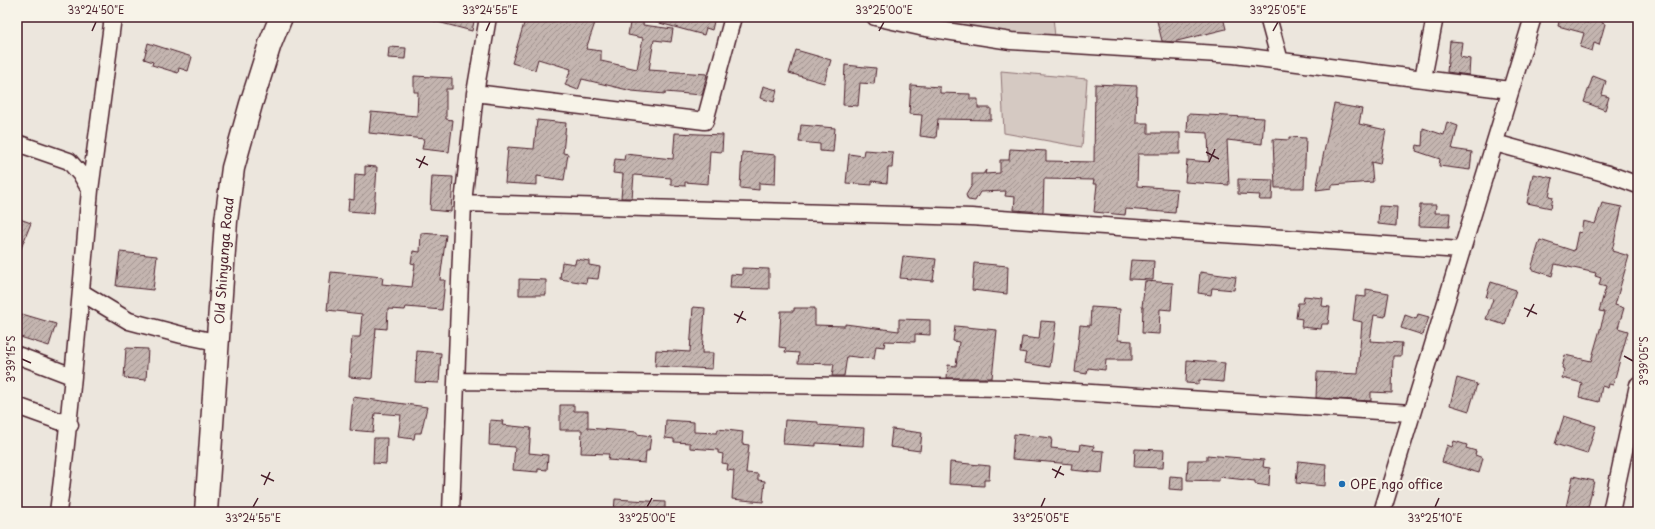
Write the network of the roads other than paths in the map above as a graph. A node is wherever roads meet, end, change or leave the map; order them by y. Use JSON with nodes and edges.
{"nodes":[{"id":1,"x":113,"y":17,"type":"edge"},
{"id":2,"x":281,"y":17,"type":"edge"},
{"id":3,"x":488,"y":17,"type":"edge"},
{"id":4,"x":733,"y":17,"type":"edge"},
{"id":5,"x":875,"y":17,"type":"edge"},
{"id":6,"x":1268,"y":17,"type":"edge"},
{"id":7,"x":1435,"y":17,"type":"edge"},
{"id":8,"x":1533,"y":17,"type":"edge"},
{"id":9,"x":1280,"y":61,"type":"junction"},
{"id":10,"x":1423,"y":78,"type":"junction"},
{"id":11,"x":1510,"y":90,"type":"junction"},
{"id":12,"x":475,"y":93,"type":"junction"},
{"id":13,"x":17,"y":143,"type":"edge"},
{"id":14,"x":1495,"y":143,"type":"junction"},
{"id":15,"x":1638,"y":185,"type":"edge"},
{"id":16,"x":90,"y":190,"type":"junction"},
{"id":17,"x":463,"y":203,"type":"junction"},
{"id":18,"x":1461,"y":250,"type":"junction"},
{"id":19,"x":81,"y":292,"type":"junction"},
{"id":20,"x":216,"y":342,"type":"junction"},
{"id":21,"x":17,"y":355,"type":"edge"},
{"id":22,"x":72,"y":376,"type":"junction"},
{"id":23,"x":457,"y":381,"type":"junction"},
{"id":24,"x":1638,"y":385,"type":"edge"},
{"id":25,"x":17,"y":406,"type":"edge"},
{"id":26,"x":1411,"y":413,"type":"junction"},
{"id":27,"x":70,"y":425,"type":"junction"},
{"id":28,"x":58,"y":512,"type":"edge"},
{"id":29,"x":206,"y":512,"type":"edge"},
{"id":30,"x":451,"y":512,"type":"edge"},
{"id":31,"x":1382,"y":512,"type":"edge"},
{"id":32,"x":1611,"y":512,"type":"edge"}],
"edges":[{"from":1,"to":16,"type":"street"},
{"from":2,"to":20,"type":"main road","name":"Old Shinyanga Road"},
{"from":3,"to":12,"type":"street"},
{"from":4,"to":12,"type":"street"},
{"from":5,"to":9,"type":"street"},
{"from":6,"to":9,"type":"street"},
{"from":7,"to":10,"type":"street"},
{"from":8,"to":11,"type":"street"},
{"from":9,"to":10,"type":"street"},
{"from":10,"to":11,"type":"street"},
{"from":11,"to":14,"type":"street"},
{"from":12,"to":17,"type":"street"},
{"from":13,"to":16,"type":"street"},
{"from":14,"to":15,"type":"street"},
{"from":14,"to":18,"type":"street"},
{"from":16,"to":19,"type":"street"},
{"from":17,"to":18,"type":"street"},
{"from":17,"to":23,"type":"street"},
{"from":18,"to":26,"type":"street"},
{"from":19,"to":20,"type":"street"},
{"from":19,"to":22,"type":"street"},
{"from":20,"to":29,"type":"main road","name":"Old Shinyanga Road"},
{"from":21,"to":22,"type":"street"},
{"from":22,"to":27,"type":"street"},
{"from":23,"to":26,"type":"street"},
{"from":23,"to":30,"type":"street"},
{"from":24,"to":32,"type":"street"},
{"from":25,"to":27,"type":"street"},
{"from":26,"to":31,"type":"street"},
{"from":27,"to":28,"type":"street"}]}
